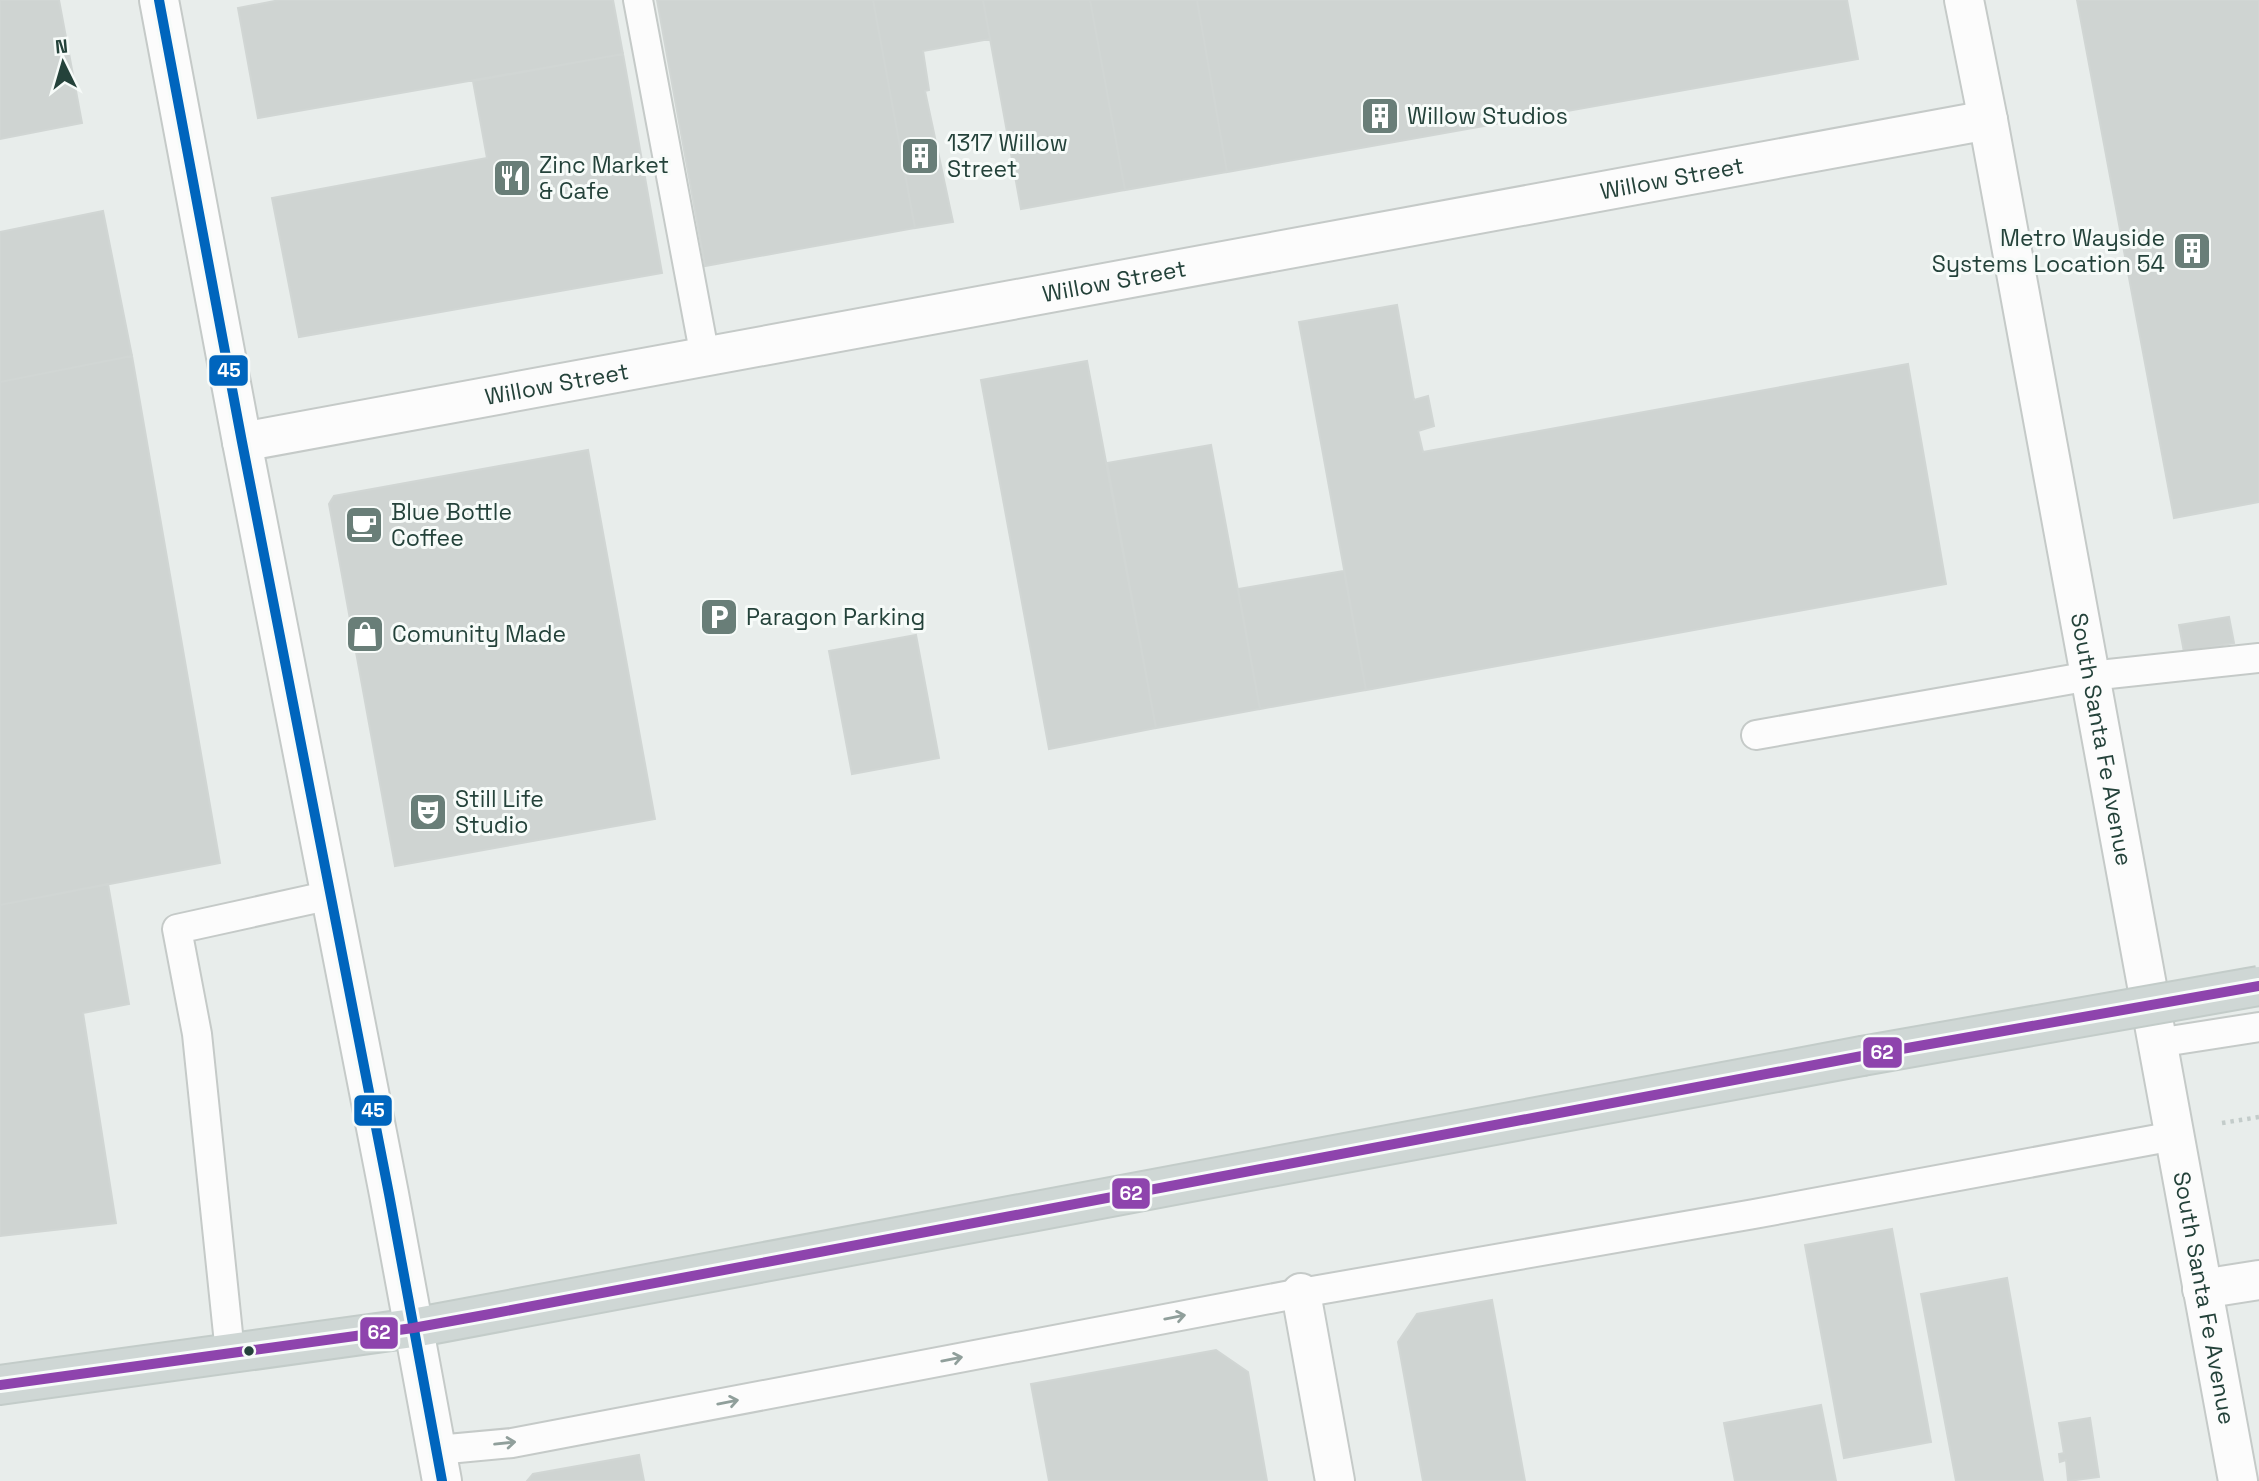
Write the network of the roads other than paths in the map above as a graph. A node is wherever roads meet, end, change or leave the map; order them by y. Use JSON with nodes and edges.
{"nodes":[{"id":1,"x":159,"y":0,"type":"edge"},
{"id":2,"x":638,"y":0,"type":"edge"},
{"id":3,"x":1964,"y":0,"type":"edge"},
{"id":4,"x":1988,"y":120,"type":"junction"},
{"id":5,"x":705,"y":358,"type":"junction"},
{"id":6,"x":242,"y":442,"type":"junction"},
{"id":7,"x":2259,"y":658,"type":"edge"},
{"id":8,"x":2090,"y":676,"type":"junction"},
{"id":9,"x":1756,"y":735,"type":"dead end"},
{"id":10,"x":331,"y":895,"type":"junction"},
{"id":11,"x":2259,"y":986,"type":"edge"},
{"id":12,"x":2259,"y":1027,"type":"edge"},
{"id":13,"x":2157,"y":1043,"type":"junction"},
{"id":14,"x":2174,"y":1136,"type":"junction"},
{"id":15,"x":2259,"y":1280,"type":"edge"},
{"id":16,"x":2202,"y":1289,"type":"junction"},
{"id":17,"x":1301,"y":1293,"type":"junction"},
{"id":18,"x":413,"y":1328,"type":"junction"},
{"id":19,"x":230,"y":1353,"type":"junction"},
{"id":20,"x":0,"y":1385,"type":"edge"},
{"id":21,"x":439,"y":1465,"type":"edge"},
{"id":22,"x":1335,"y":1481,"type":"edge"},
{"id":23,"x":2238,"y":1481,"type":"edge"}],
"edges":[{"from":1,"to":6,"type":"street"},
{"from":2,"to":5,"type":"lane"},
{"from":3,"to":4,"type":"street","name":"South Santa Fe Avenue"},
{"from":4,"to":5,"type":"street","name":"Willow Street"},
{"from":4,"to":8,"type":"street","name":"South Santa Fe Avenue"},
{"from":5,"to":6,"type":"street","name":"Willow Street"},
{"from":6,"to":10,"type":"street"},
{"from":7,"to":8,"type":"lane"},
{"from":8,"to":9,"type":"lane"},
{"from":8,"to":13,"type":"street","name":"South Santa Fe Avenue"},
{"from":10,"to":18,"type":"street"},
{"from":10,"to":19,"type":"lane"},
{"from":11,"to":18,"type":"main road","bridge":true},
{"from":12,"to":13,"type":"lane"},
{"from":13,"to":14,"type":"street","name":"South Santa Fe Avenue"},
{"from":14,"to":16,"type":"street","name":"South Santa Fe Avenue"},
{"from":14,"to":17,"type":"lane"},
{"from":15,"to":16,"type":"street"},
{"from":16,"to":23,"type":"street","name":"South Santa Fe Avenue"},
{"from":21,"to":17,"type":"lane","one_way":true},
{"from":17,"to":22,"type":"street"},
{"from":18,"to":19,"type":"main road"},
{"from":18,"to":21,"type":"street"},
{"from":19,"to":20,"type":"main road"}]}
